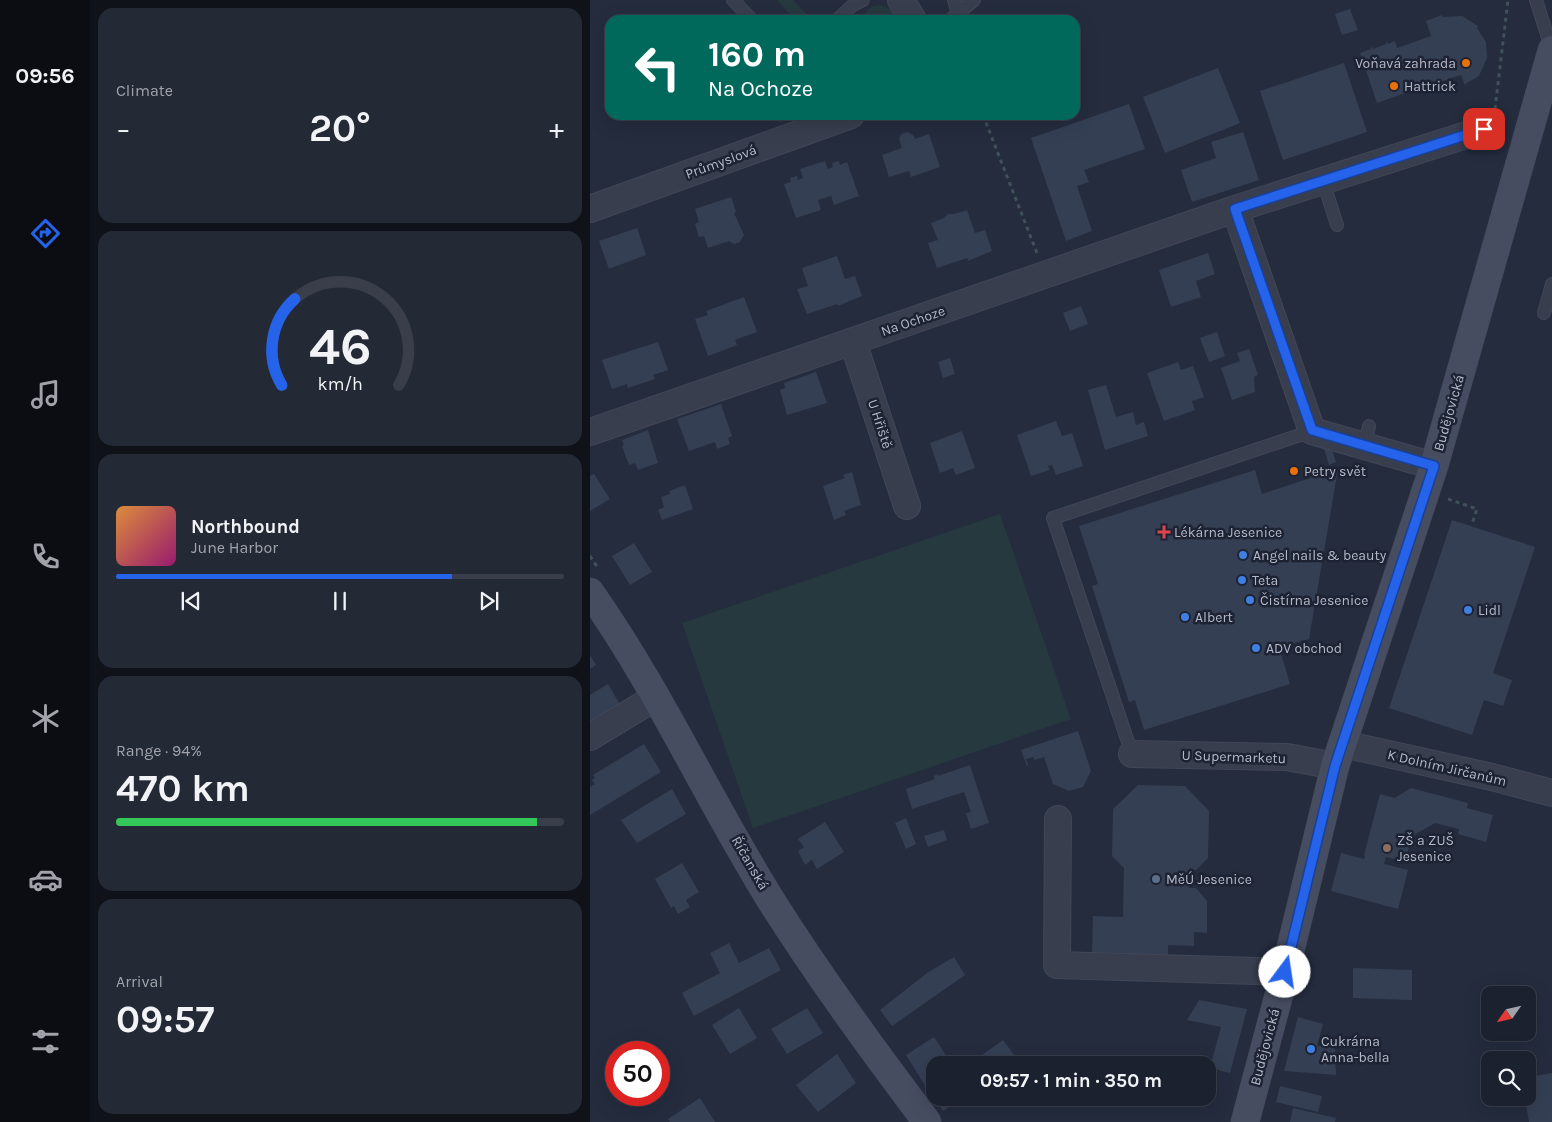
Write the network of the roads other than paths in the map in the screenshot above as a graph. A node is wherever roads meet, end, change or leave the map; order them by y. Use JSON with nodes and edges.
{"nodes":[{"id":1,"x":733,"y":0,"type":"edge"},
{"id":2,"x":863,"y":0,"type":"edge"},
{"id":3,"x":901,"y":0,"type":"edge"},
{"id":4,"x":954,"y":0,"type":"edge"},
{"id":5,"x":974,"y":0,"type":"edge"},
{"id":6,"x":1536,"y":0,"type":"edge"},
{"id":7,"x":747,"y":15,"type":"edge"},
{"id":8,"x":843,"y":15,"type":"edge"},
{"id":9,"x":910,"y":15,"type":"edge"},
{"id":10,"x":954,"y":15,"type":"edge"},
{"id":11,"x":956,"y":15,"type":"edge"},
{"id":12,"x":1552,"y":50,"type":"edge"},
{"id":13,"x":837,"y":120,"type":"edge"},
{"id":14,"x":1484,"y":129,"type":"road end"},
{"id":15,"x":1323,"y":181,"type":"junction"},
{"id":16,"x":590,"y":209,"type":"edge"},
{"id":17,"x":1235,"y":209,"type":"junction"},
{"id":18,"x":1337,"y":225,"type":"dead end"},
{"id":19,"x":1552,"y":284,"type":"edge"},
{"id":20,"x":1544,"y":313,"type":"dead end"},
{"id":21,"x":852,"y":342,"type":"junction"},
{"id":22,"x":1312,"y":430,"type":"junction"},
{"id":23,"x":590,"y":432,"type":"edge"},
{"id":24,"x":1434,"y":466,"type":"junction"},
{"id":25,"x":907,"y":506,"type":"dead end"},
{"id":26,"x":590,"y":592,"type":"edge"},
{"id":27,"x":656,"y":697,"type":"junction"},
{"id":28,"x":590,"y":737,"type":"edge"},
{"id":29,"x":1132,"y":754,"type":"joint"},
{"id":30,"x":1339,"y":755,"type":"junction"},
{"id":31,"x":1552,"y":793,"type":"edge"},
{"id":32,"x":1058,"y":819,"type":"dead end"},
{"id":33,"x":1285,"y":972,"type":"junction"},
{"id":34,"x":927,"y":1122,"type":"edge"},
{"id":35,"x":1245,"y":1122,"type":"edge"}],
"edges":[{"from":1,"to":7,"type":"lane"},
{"from":2,"to":8,"type":"lane"},
{"from":3,"to":9,"type":"street"},
{"from":4,"to":10,"type":"lane"},
{"from":5,"to":11,"type":"lane"},
{"from":6,"to":12,"type":"lane"},
{"from":12,"to":24,"type":"main road","name":"Budějovická"},
{"from":13,"to":16,"type":"street","name":"Průmyslová"},
{"from":14,"to":15,"type":"street","name":"Na Ochoze"},
{"from":15,"to":17,"type":"street","name":"Na Ochoze"},
{"from":15,"to":18,"type":"lane"},
{"from":17,"to":21,"type":"street","name":"Na Ochoze"},
{"from":17,"to":22,"type":"street"},
{"from":19,"to":20,"type":"lane"},
{"from":21,"to":23,"type":"street","name":"Na Ochoze"},
{"from":21,"to":25,"type":"street","name":"U Hřiště"},
{"from":22,"to":24,"type":"street"},
{"from":22,"to":29,"type":"lane"},
{"from":24,"to":30,"type":"main road","name":"Budějovická"},
{"from":26,"to":27,"type":"main road","name":"Říčanská"},
{"from":27,"to":28,"type":"street"},
{"from":27,"to":34,"type":"main road","name":"Říčanská"},
{"from":29,"to":30,"type":"street","name":"U Supermarketu"},
{"from":30,"to":31,"type":"street","name":"K Dolním Jirčanům"},
{"from":30,"to":33,"type":"main road","name":"Budějovická"},
{"from":32,"to":33,"type":"street"},
{"from":33,"to":35,"type":"main road","name":"Budějovická"}]}
